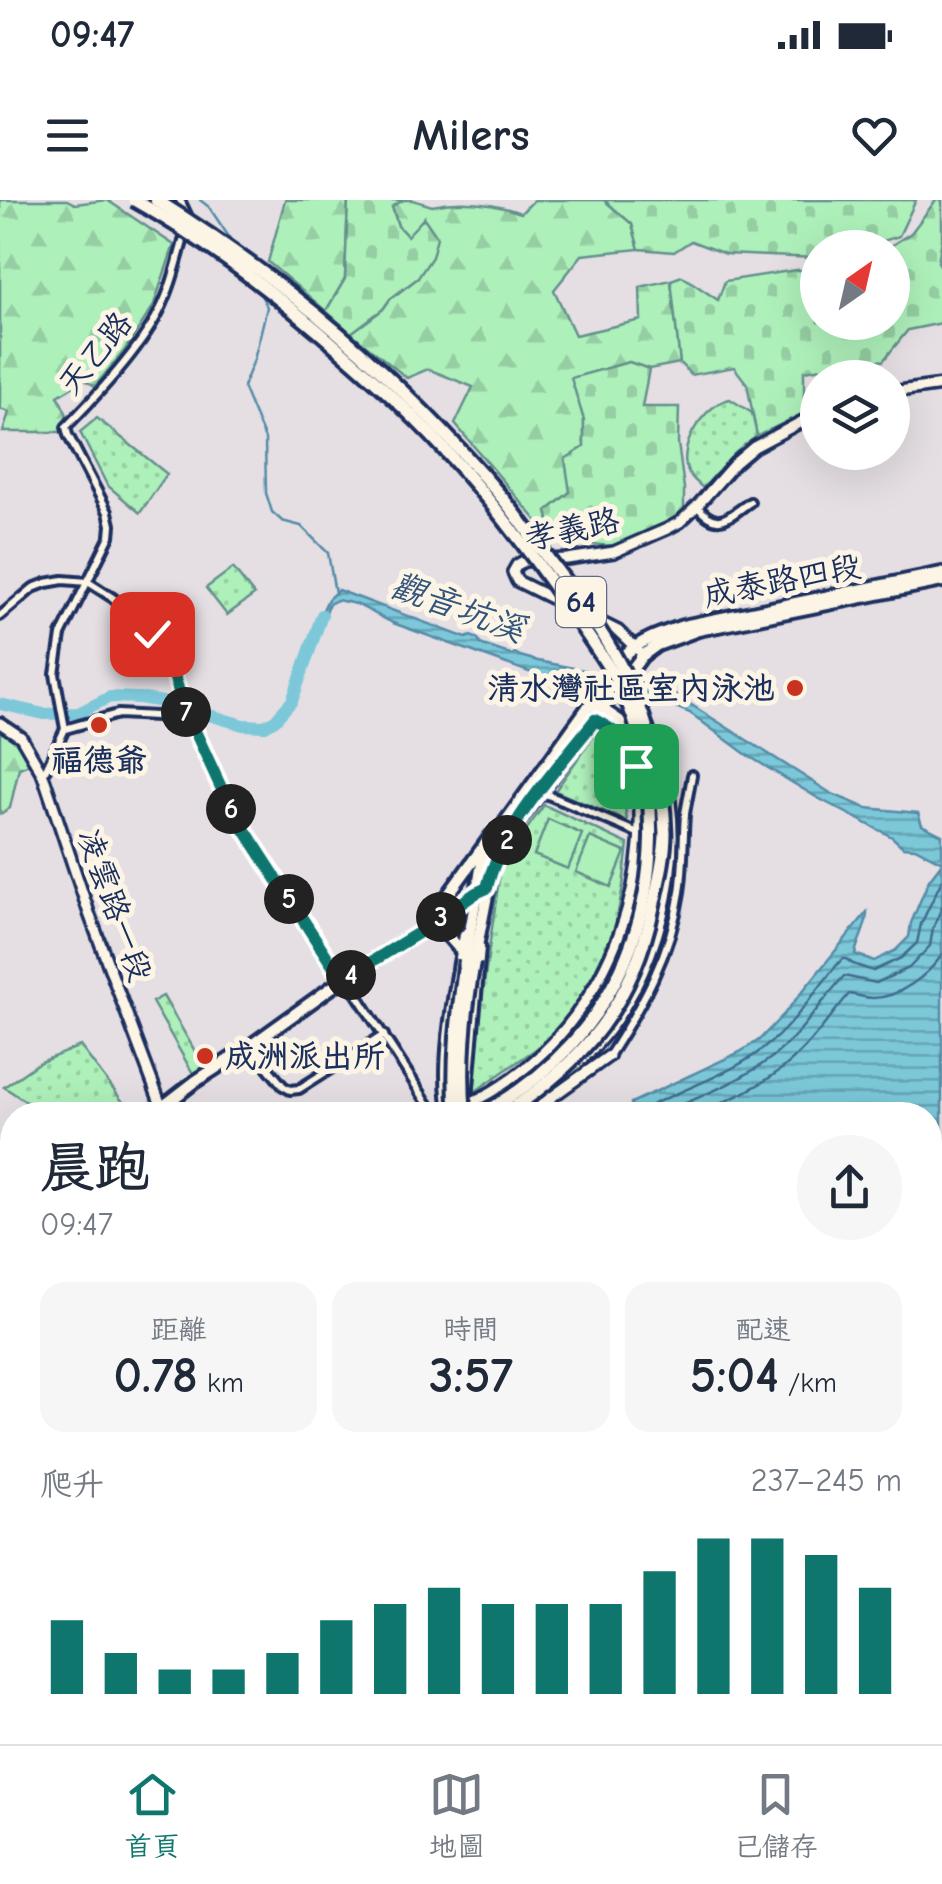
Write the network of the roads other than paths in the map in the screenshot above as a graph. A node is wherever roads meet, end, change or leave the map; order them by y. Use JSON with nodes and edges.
{"nodes":[{"id":1,"x":134,"y":200,"type":"edge"},
{"id":2,"x":156,"y":200,"type":"edge"},
{"id":3,"x":180,"y":200,"type":"edge"},
{"id":4,"x":942,"y":385,"type":"edge"},
{"id":5,"x":910,"y":389,"type":"edge"},
{"id":6,"x":800,"y":423,"type":"edge"},
{"id":7,"x":750,"y":502,"type":"dead end"},
{"id":8,"x":697,"y":506,"type":"junction"},
{"id":9,"x":942,"y":573,"type":"edge"},
{"id":10,"x":942,"y":581,"type":"edge"},
{"id":11,"x":88,"y":582,"type":"junction"},
{"id":12,"x":0,"y":616,"type":"edge"},
{"id":13,"x":639,"y":651,"type":"junction"},
{"id":14,"x":591,"y":702,"type":"junction"},
{"id":15,"x":606,"y":706,"type":"junction"},
{"id":16,"x":595,"y":720,"type":"junction"},
{"id":17,"x":191,"y":722,"type":"junction"},
{"id":18,"x":0,"y":724,"type":"edge"},
{"id":19,"x":65,"y":729,"type":"junction"},
{"id":20,"x":692,"y":775,"type":"dead end"},
{"id":21,"x":44,"y":776,"type":"junction"},
{"id":22,"x":540,"y":792,"type":"junction"},
{"id":23,"x":524,"y":795,"type":"junction"},
{"id":24,"x":640,"y":834,"type":"junction"},
{"id":25,"x":672,"y":847,"type":"junction"},
{"id":26,"x":685,"y":852,"type":"junction"},
{"id":27,"x":482,"y":890,"type":"junction"},
{"id":28,"x":435,"y":922,"type":"junction"},
{"id":29,"x":475,"y":927,"type":"junction"},
{"id":30,"x":420,"y":932,"type":"junction"},
{"id":31,"x":466,"y":956,"type":"junction"},
{"id":32,"x":342,"y":980,"type":"junction"},
{"id":33,"x":384,"y":1036,"type":"junction"},
{"id":34,"x":250,"y":1046,"type":"junction"},
{"id":35,"x":609,"y":1056,"type":"joint"},
{"id":36,"x":156,"y":1102,"type":"edge"},
{"id":37,"x":172,"y":1102,"type":"edge"},
{"id":38,"x":427,"y":1102,"type":"edge"},
{"id":39,"x":451,"y":1102,"type":"edge"},
{"id":40,"x":465,"y":1102,"type":"edge"},
{"id":41,"x":468,"y":1102,"type":"edge"},
{"id":42,"x":479,"y":1102,"type":"edge"},
{"id":43,"x":500,"y":1102,"type":"edge"},
{"id":44,"x":523,"y":1102,"type":"edge"},
{"id":45,"x":524,"y":1102,"type":"edge"},
{"id":46,"x":545,"y":1102,"type":"edge"}],
"edges":[{"from":1,"to":43,"type":"highway","number":"64","bridge":true},
{"from":2,"to":44,"type":"highway","number":"64","bridge":true},
{"from":3,"to":11,"type":"street","name":"天乙路"},
{"from":4,"to":5,"type":"street"},
{"from":6,"to":8,"type":"street","name":"孝義路"},
{"from":7,"to":8,"type":"street"},
{"from":8,"to":13,"type":"street","name":"孝義路"},
{"from":9,"to":13,"type":"main road","name":"成泰路四段"},
{"from":10,"to":13,"type":"main road","name":"成泰路四段"},
{"from":11,"to":12,"type":"street"},
{"from":11,"to":17,"type":"street"},
{"from":11,"to":19,"type":"street","name":"天乙路"},
{"from":13,"to":14,"type":"main road"},
{"from":13,"to":15,"type":"main road","bridge":true},
{"from":14,"to":15,"type":"street"},
{"from":14,"to":16,"type":"street"},
{"from":14,"to":23,"type":"main road"},
{"from":15,"to":16,"type":"main road"},
{"from":15,"to":25,"type":"street"},
{"from":16,"to":22,"type":"main road"},
{"from":16,"to":24,"type":"street"},
{"from":17,"to":19,"type":"street"},
{"from":17,"to":32,"type":"street"},
{"from":18,"to":21,"type":"street","name":"凌雲路一段"},
{"from":19,"to":21,"type":"street"},
{"from":20,"to":26,"type":"street"},
{"from":21,"to":36,"type":"street","name":"凌雲路一段"},
{"from":22,"to":24,"type":"street"},
{"from":22,"to":27,"type":"main road"},
{"from":23,"to":27,"type":"main road"},
{"from":23,"to":30,"type":"main road"},
{"from":24,"to":25,"type":"street"},
{"from":24,"to":42,"type":"street"},
{"from":25,"to":26,"type":"street"},
{"from":25,"to":45,"type":"street"},
{"from":26,"to":35,"type":"street"},
{"from":27,"to":28,"type":"main road"},
{"from":27,"to":29,"type":"main road"},
{"from":28,"to":30,"type":"main road"},
{"from":28,"to":31,"type":"main road"},
{"from":29,"to":31,"type":"main road"},
{"from":29,"to":31,"type":"street"},
{"from":29,"to":41,"type":"street"},
{"from":30,"to":32,"type":"main road"},
{"from":31,"to":39,"type":"main road","bridge":true},
{"from":31,"to":40,"type":"main road","bridge":true},
{"from":32,"to":33,"type":"street"},
{"from":32,"to":34,"type":"main road"},
{"from":33,"to":34,"type":"street"},
{"from":33,"to":38,"type":"street"},
{"from":34,"to":37,"type":"main road"},
{"from":35,"to":46,"type":"street"}]}
